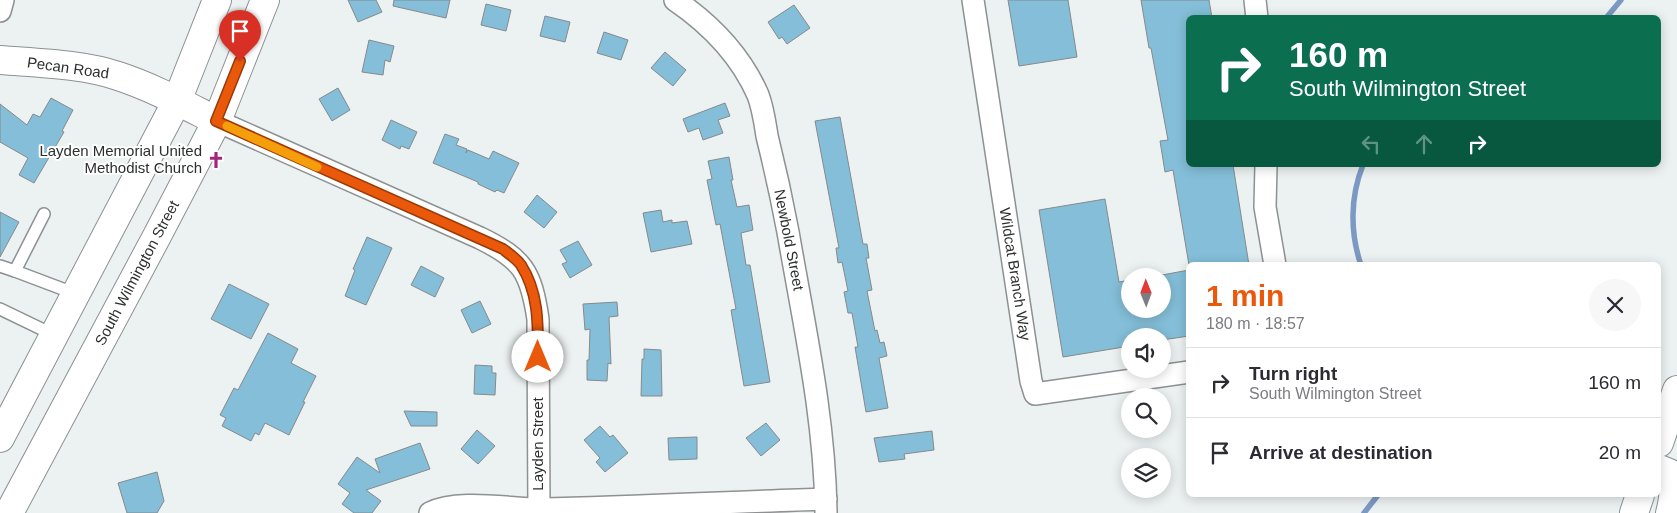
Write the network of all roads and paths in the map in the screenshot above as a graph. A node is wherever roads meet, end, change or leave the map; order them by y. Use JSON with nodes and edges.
{"nodes":[{"id":1,"x":3,"y":0,"type":"edge"},
{"id":2,"x":217,"y":0,"type":"edge"},
{"id":3,"x":265,"y":0,"type":"edge"},
{"id":4,"x":674,"y":0,"type":"edge"},
{"id":5,"x":973,"y":0,"type":"edge"},
{"id":6,"x":1255,"y":0,"type":"edge"},
{"id":7,"x":0,"y":11,"type":"edge"},
{"id":8,"x":1257,"y":15,"type":"edge"},
{"id":9,"x":0,"y":60,"type":"edge"},
{"id":10,"x":177,"y":101,"type":"junction"},
{"id":11,"x":216,"y":121,"type":"junction"},
{"id":12,"x":1266,"y":167,"type":"edge"},
{"id":13,"x":44,"y":214,"type":"dead end"},
{"id":14,"x":1274,"y":262,"type":"edge"},
{"id":15,"x":0,"y":266,"type":"edge"},
{"id":16,"x":15,"y":271,"type":"junction"},
{"id":17,"x":76,"y":294,"type":"junction"},
{"id":18,"x":0,"y":309,"type":"edge"},
{"id":19,"x":54,"y":335,"type":"junction"},
{"id":20,"x":1186,"y":372,"type":"edge"},
{"id":21,"x":1677,"y":390,"type":"edge"},
{"id":22,"x":2,"y":429,"type":"edge"},
{"id":23,"x":1661,"y":437,"type":"edge"},
{"id":24,"x":1661,"y":470,"type":"edge"},
{"id":25,"x":1639,"y":497,"type":"edge"},
{"id":26,"x":826,"y":506,"type":"edge"},
{"id":27,"x":539,"y":511,"type":"edge"},
{"id":28,"x":9,"y":513,"type":"edge"},
{"id":29,"x":430,"y":513,"type":"edge"},
{"id":30,"x":1634,"y":513,"type":"edge"},
{"id":31,"x":1670,"y":513,"type":"edge"}],
"edges":[{"from":1,"to":7,"type":"street"},
{"from":2,"to":10,"type":"main road"},
{"from":3,"to":11,"type":"main road","name":"South Wilmington Street"},
{"from":4,"to":26,"type":"street","name":"Newbold Street"},
{"from":5,"to":20,"type":"street","name":"Wildcat Branch Way"},
{"from":6,"to":8,"type":"street"},
{"from":9,"to":10,"type":"main road","name":"Pecan Road"},
{"from":10,"to":11,"type":"main road","name":"Pecan Road"},
{"from":10,"to":17,"type":"main road"},
{"from":11,"to":27,"type":"street","name":"Layden Street"},
{"from":11,"to":28,"type":"main road","name":"South Wilmington Street"},
{"from":12,"to":14,"type":"street"},
{"from":13,"to":16,"type":"lane"},
{"from":15,"to":16,"type":"lane"},
{"from":16,"to":17,"type":"lane"},
{"from":17,"to":19,"type":"main road"},
{"from":18,"to":19,"type":"lane"},
{"from":19,"to":22,"type":"main road"},
{"from":21,"to":23,"type":"main road"},
{"from":24,"to":31,"type":"main road"},
{"from":25,"to":30,"type":"main road"},
{"from":26,"to":27,"type":"street"},
{"from":27,"to":29,"type":"street"}]}
